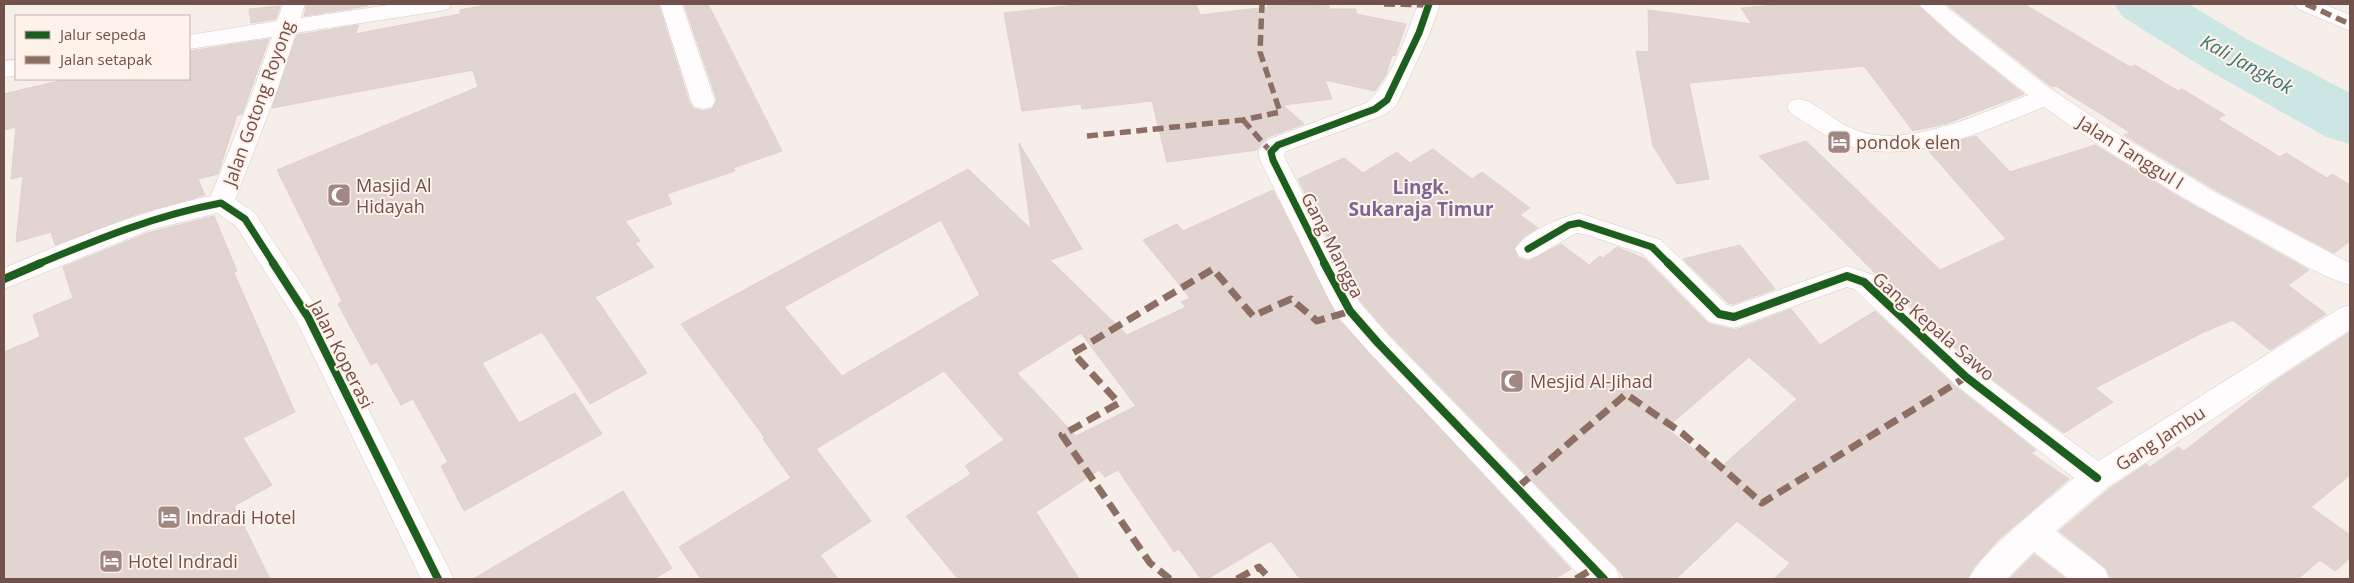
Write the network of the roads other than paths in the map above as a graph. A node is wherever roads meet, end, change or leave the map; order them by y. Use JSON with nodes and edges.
{"nodes":[{"id":1,"x":294,"y":4,"type":"edge"},
{"id":2,"x":440,"y":4,"type":"edge"},
{"id":3,"x":671,"y":4,"type":"edge"},
{"id":4,"x":1429,"y":4,"type":"edge"},
{"id":5,"x":1929,"y":4,"type":"edge"},
{"id":6,"x":2306,"y":4,"type":"edge"},
{"id":7,"x":2350,"y":24,"type":"edge"},
{"id":8,"x":284,"y":28,"type":"junction"},
{"id":9,"x":190,"y":42,"type":"edge"},
{"id":10,"x":2046,"y":97,"type":"junction"},
{"id":11,"x":703,"y":101,"type":"dead end"},
{"id":12,"x":1799,"y":107,"type":"dead end"},
{"id":13,"x":221,"y":203,"type":"junction"},
{"id":14,"x":1528,"y":249,"type":"dead end"},
{"id":15,"x":2350,"y":274,"type":"edge"},
{"id":16,"x":4,"y":279,"type":"edge"},
{"id":17,"x":2350,"y":316,"type":"edge"},
{"id":18,"x":2097,"y":478,"type":"junction"},
{"id":19,"x":2033,"y":532,"type":"junction"},
{"id":20,"x":438,"y":579,"type":"edge"},
{"id":21,"x":1604,"y":579,"type":"edge"},
{"id":22,"x":1985,"y":579,"type":"edge"},
{"id":23,"x":2093,"y":579,"type":"edge"}],
"edges":[{"from":1,"to":8,"type":"street","name":"Jalan Gotong Royong"},
{"from":2,"to":8,"type":"street"},
{"from":3,"to":11,"type":"street"},
{"from":4,"to":21,"type":"street","name":"Gang Mangga"},
{"from":5,"to":10,"type":"street","name":"Jalan Tanggul I"},
{"from":6,"to":7,"type":"street"},
{"from":8,"to":9,"type":"street"},
{"from":8,"to":13,"type":"street","name":"Jalan Gotong Royong"},
{"from":10,"to":12,"type":"street"},
{"from":10,"to":15,"type":"street","name":"Jalan Tanggul I"},
{"from":13,"to":16,"type":"street"},
{"from":13,"to":20,"type":"street","name":"Jalan Koperasi"},
{"from":14,"to":18,"type":"street","name":"Gang Kepala Sawo"},
{"from":17,"to":18,"type":"street","name":"Gang Jambu"},
{"from":18,"to":19,"type":"street","name":"Gang Jambu"},
{"from":19,"to":22,"type":"street","name":"Gang Jambu"},
{"from":19,"to":23,"type":"street"}]}
